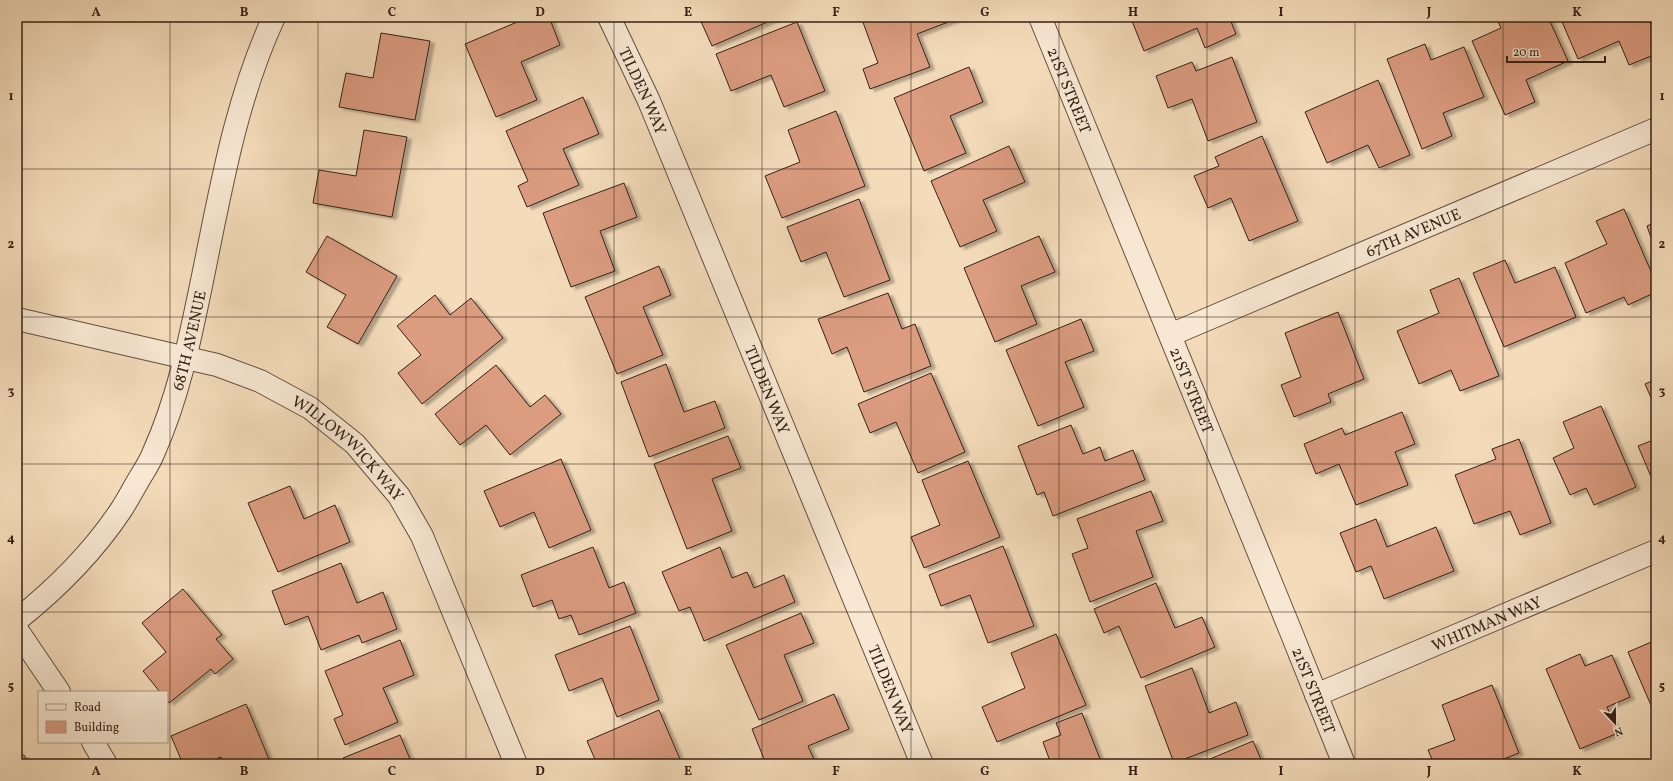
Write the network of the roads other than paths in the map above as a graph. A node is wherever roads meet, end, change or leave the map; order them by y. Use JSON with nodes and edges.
{"nodes":[{"id":1,"x":274,"y":17,"type":"edge"},
{"id":2,"x":609,"y":17,"type":"edge"},
{"id":3,"x":1040,"y":17,"type":"edge"},
{"id":4,"x":1656,"y":129,"type":"edge"},
{"id":5,"x":17,"y":318,"type":"edge"},
{"id":6,"x":1170,"y":335,"type":"junction"},
{"id":7,"x":186,"y":358,"type":"junction"},
{"id":8,"x":1656,"y":551,"type":"edge"},
{"id":9,"x":17,"y":620,"type":"edge"},
{"id":10,"x":17,"y":630,"type":"edge"},
{"id":11,"x":58,"y":691,"type":"edge"},
{"id":12,"x":1316,"y":695,"type":"junction"},
{"id":13,"x":94,"y":743,"type":"edge"},
{"id":14,"x":106,"y":764,"type":"edge"},
{"id":15,"x":516,"y":764,"type":"edge"},
{"id":16,"x":922,"y":764,"type":"edge"},
{"id":17,"x":1344,"y":764,"type":"edge"}],
"edges":[{"from":1,"to":7,"type":"street","name":"68TH AVENUE"},
{"from":2,"to":16,"type":"street","name":"TILDEN WAY"},
{"from":3,"to":6,"type":"street","name":"21ST STREET"},
{"from":4,"to":6,"type":"street","name":"67TH AVENUE"},
{"from":5,"to":7,"type":"street","name":"WILLOWWICK WAY"},
{"from":6,"to":12,"type":"street","name":"21ST STREET"},
{"from":7,"to":9,"type":"street","name":"68TH AVENUE"},
{"from":7,"to":15,"type":"street","name":"WILLOWWICK WAY"},
{"from":8,"to":12,"type":"street","name":"WHITMAN WAY"},
{"from":10,"to":11,"type":"street"},
{"from":12,"to":17,"type":"street","name":"21ST STREET"},
{"from":13,"to":14,"type":"street"}]}
